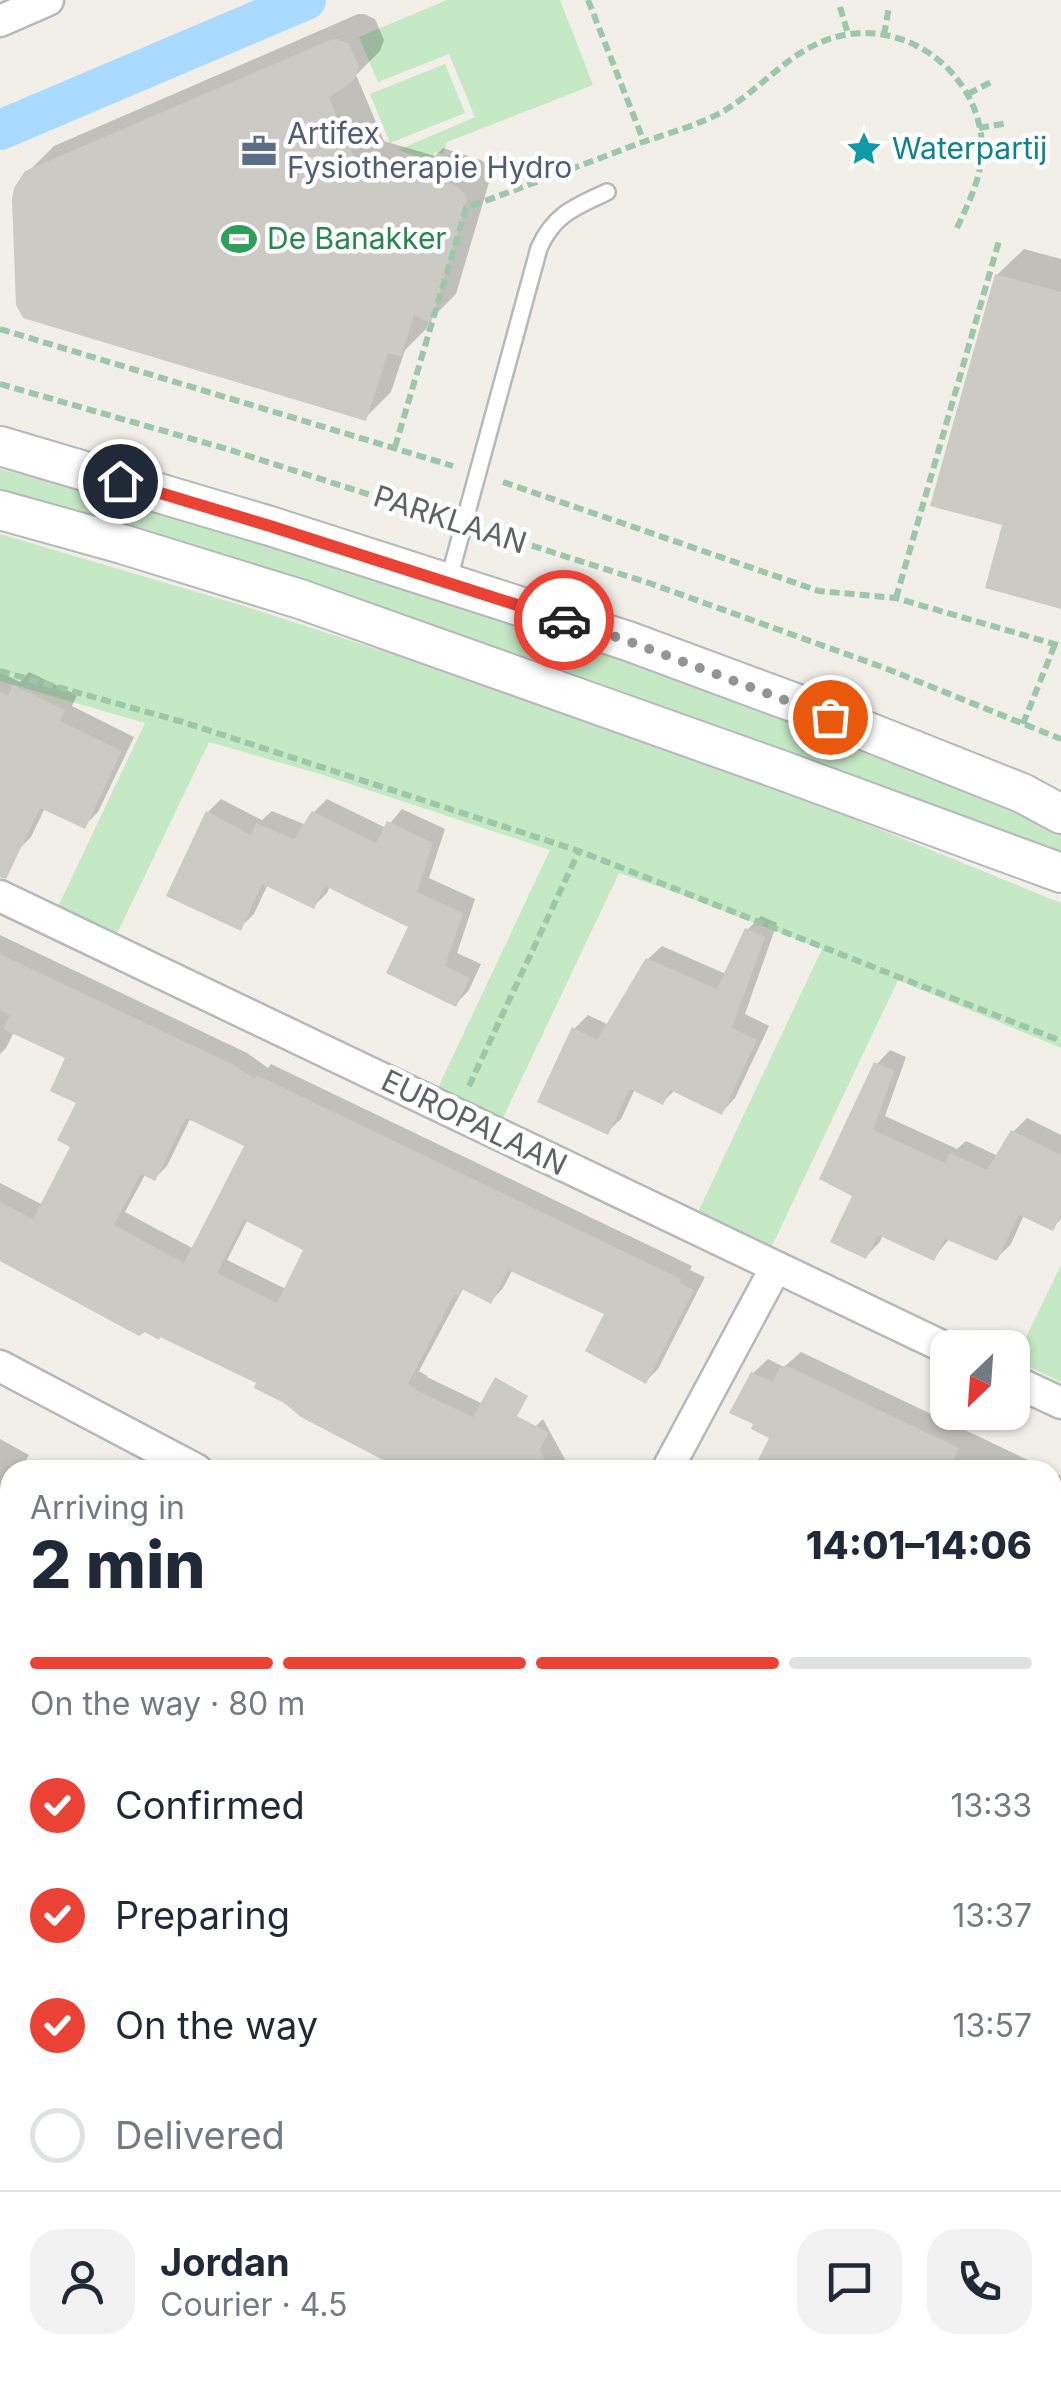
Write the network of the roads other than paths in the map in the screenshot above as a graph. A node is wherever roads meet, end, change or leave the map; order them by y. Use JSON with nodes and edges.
{"nodes":[{"id":1,"x":48,"y":0,"type":"edge"},
{"id":2,"x":0,"y":21,"type":"edge"},
{"id":3,"x":607,"y":192,"type":"dead end"},
{"id":4,"x":0,"y":446,"type":"edge"},
{"id":5,"x":0,"y":510,"type":"edge"},
{"id":6,"x":448,"y":582,"type":"junction"},
{"id":7,"x":1022,"y":792,"type":"junction"},
{"id":8,"x":1061,"y":794,"type":"edge"},
{"id":9,"x":1061,"y":814,"type":"edge"},
{"id":10,"x":1059,"y":874,"type":"edge"},
{"id":11,"x":0,"y":896,"type":"edge"},
{"id":12,"x":776,"y":1267,"type":"junction"},
{"id":13,"x":930,"y":1340,"type":"edge"},
{"id":14,"x":0,"y":1366,"type":"edge"},
{"id":15,"x":1030,"y":1389,"type":"edge"},
{"id":16,"x":1061,"y":1404,"type":"edge"},
{"id":17,"x":179,"y":1460,"type":"edge"},
{"id":18,"x":672,"y":1460,"type":"edge"}],
"edges":[{"from":1,"to":2,"type":"street"},
{"from":3,"to":6,"type":"lane"},
{"from":4,"to":6,"type":"street","name":"PARKLAAN"},
{"from":5,"to":10,"type":"street"},
{"from":6,"to":7,"type":"street","name":"PARKLAAN"},
{"from":7,"to":8,"type":"street"},
{"from":7,"to":9,"type":"street","name":"PARKLAAN"},
{"from":11,"to":12,"type":"street","name":"EUROPALAAN"},
{"from":12,"to":13,"type":"street","name":"EUROPALAAN"},
{"from":12,"to":18,"type":"street"},
{"from":14,"to":17,"type":"street"},
{"from":15,"to":16,"type":"street"}]}
